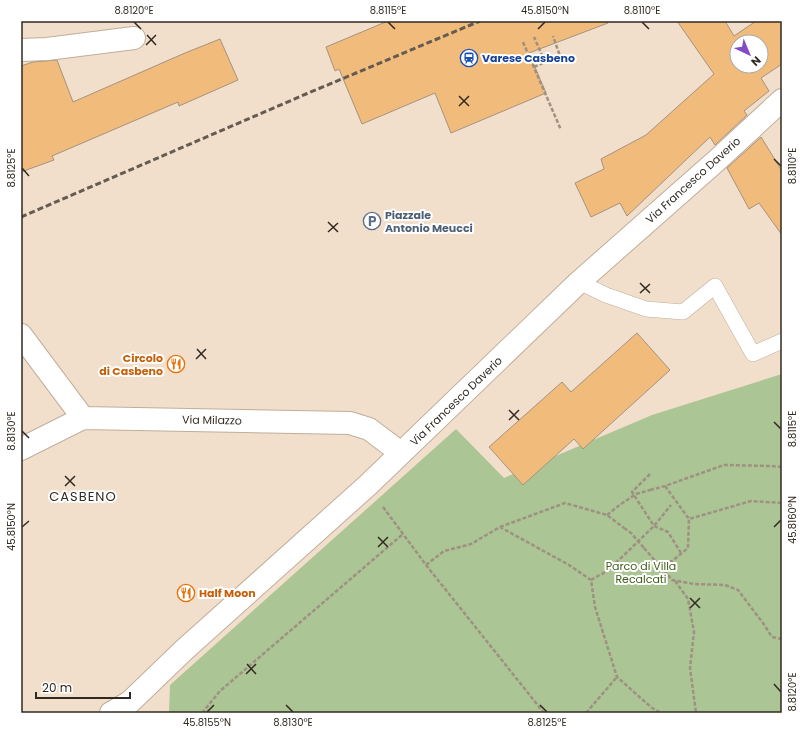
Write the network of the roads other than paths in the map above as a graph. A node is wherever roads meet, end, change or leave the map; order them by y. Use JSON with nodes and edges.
{"nodes":[{"id":1,"x":134,"y":38,"type":"dead end"},
{"id":2,"x":21,"y":50,"type":"edge"},
{"id":3,"x":782,"y":100,"type":"edge"},
{"id":4,"x":579,"y":282,"type":"junction"},
{"id":5,"x":21,"y":335,"type":"edge"},
{"id":6,"x":782,"y":340,"type":"edge"},
{"id":7,"x":83,"y":418,"type":"junction"},
{"id":8,"x":21,"y":450,"type":"edge"},
{"id":9,"x":401,"y":453,"type":"junction"},
{"id":10,"x":133,"y":708,"type":"edge"},
{"id":11,"x":111,"y":713,"type":"edge"}],
"edges":[{"from":1,"to":2,"type":"street"},
{"from":3,"to":4,"type":"street","name":"Via Francesco Daverio"},
{"from":4,"to":6,"type":"lane"},
{"from":4,"to":9,"type":"street","name":"Via Francesco Daverio"},
{"from":5,"to":7,"type":"street"},
{"from":7,"to":8,"type":"street","name":"Via Milazzo"},
{"from":7,"to":9,"type":"street","name":"Via Milazzo"},
{"from":9,"to":10,"type":"street","name":"Via Francesco Daverio"},
{"from":10,"to":11,"type":"street","name":"Via Francesco Daverio"}]}
